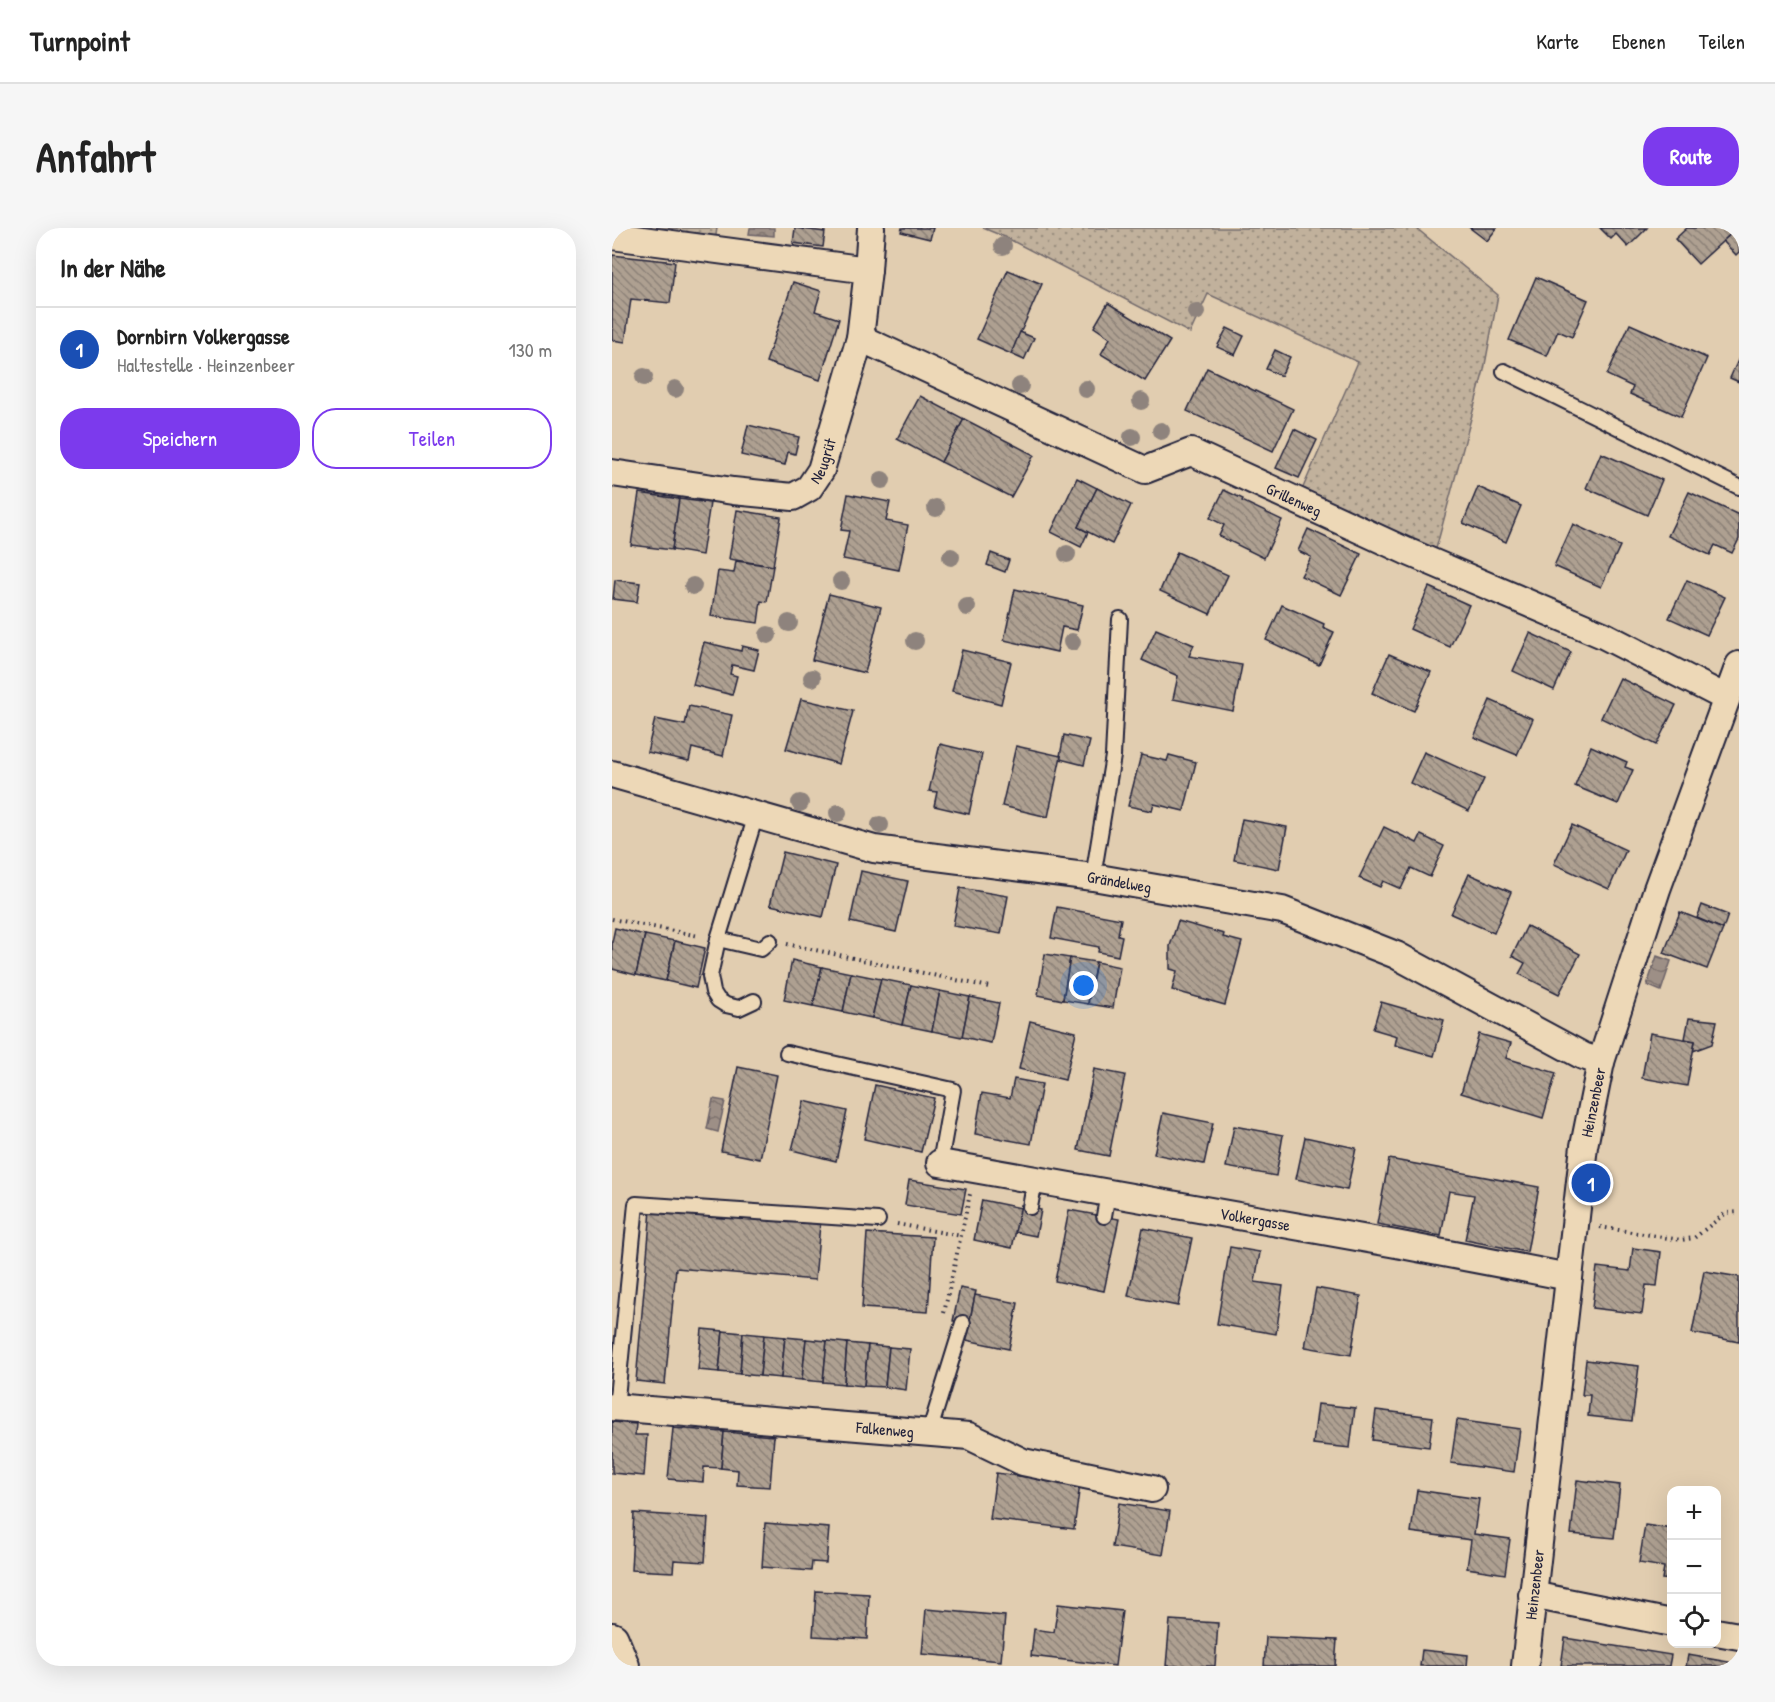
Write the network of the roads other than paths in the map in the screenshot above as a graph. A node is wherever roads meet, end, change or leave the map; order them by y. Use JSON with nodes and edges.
{"nodes":[{"id":1,"x":871,"y":228,"type":"edge"},
{"id":2,"x":612,"y":236,"type":"edge"},
{"id":3,"x":868,"y":270,"type":"junction"},
{"id":4,"x":860,"y":338,"type":"junction"},
{"id":5,"x":1504,"y":371,"type":"dead end"},
{"id":6,"x":612,"y":473,"type":"edge"},
{"id":7,"x":1739,"y":487,"type":"edge"},
{"id":8,"x":1120,"y":619,"type":"dead end"},
{"id":9,"x":1739,"y":665,"type":"edge"},
{"id":10,"x":1726,"y":699,"type":"junction"},
{"id":11,"x":612,"y":774,"type":"edge"},
{"id":12,"x":756,"y":815,"type":"junction"},
{"id":13,"x":1093,"y":877,"type":"junction"},
{"id":14,"x":718,"y":939,"type":"junction"},
{"id":15,"x":770,"y":941,"type":"road end"},
{"id":16,"x":754,"y":1001,"type":"dead end"},
{"id":17,"x":787,"y":1053,"type":"dead end"},
{"id":18,"x":1601,"y":1062,"type":"junction"},
{"id":19,"x":940,"y":1163,"type":"joint"},
{"id":20,"x":1035,"y":1180,"type":"junction"},
{"id":21,"x":1030,"y":1207,"type":"dead end"},
{"id":22,"x":878,"y":1220,"type":"road end"},
{"id":23,"x":1569,"y":1277,"type":"junction"},
{"id":24,"x":963,"y":1323,"type":"dead end"},
{"id":25,"x":614,"y":1408,"type":"edge"},
{"id":26,"x":929,"y":1433,"type":"junction"},
{"id":27,"x":1152,"y":1489,"type":"dead end"},
{"id":28,"x":1533,"y":1594,"type":"junction"},
{"id":29,"x":1667,"y":1622,"type":"edge"},
{"id":30,"x":1721,"y":1633,"type":"edge"},
{"id":31,"x":1739,"y":1636,"type":"edge"},
{"id":32,"x":612,"y":1639,"type":"edge"},
{"id":33,"x":623,"y":1666,"type":"edge"},
{"id":34,"x":1525,"y":1666,"type":"edge"}],
"edges":[{"from":1,"to":3,"type":"street","name":"Neugrüt"},
{"from":2,"to":3,"type":"street"},
{"from":3,"to":4,"type":"street","name":"Neugrüt"},
{"from":4,"to":6,"type":"street","name":"Neugrüt"},
{"from":4,"to":10,"type":"street","name":"Grillenweg"},
{"from":5,"to":7,"type":"lane"},
{"from":8,"to":13,"type":"lane"},
{"from":9,"to":10,"type":"street","name":"Heinzenbeer"},
{"from":10,"to":18,"type":"street","name":"Heinzenbeer"},
{"from":11,"to":12,"type":"street","name":"Grändelweg"},
{"from":12,"to":13,"type":"street","name":"Grändelweg"},
{"from":12,"to":14,"type":"lane"},
{"from":13,"to":18,"type":"street","name":"Grändelweg"},
{"from":14,"to":15,"type":"lane"},
{"from":14,"to":16,"type":"lane"},
{"from":17,"to":19,"type":"lane"},
{"from":18,"to":23,"type":"street","name":"Heinzenbeer"},
{"from":19,"to":20,"type":"street","name":"Volkergasse"},
{"from":20,"to":21,"type":"lane"},
{"from":20,"to":23,"type":"street","name":"Volkergasse"},
{"from":22,"to":25,"type":"lane"},
{"from":23,"to":28,"type":"street","name":"Heinzenbeer"},
{"from":24,"to":26,"type":"lane"},
{"from":25,"to":26,"type":"street","name":"Falkenweg"},
{"from":26,"to":27,"type":"street","name":"Falkenweg"},
{"from":28,"to":29,"type":"street"},
{"from":28,"to":34,"type":"street","name":"Heinzenbeer"},
{"from":30,"to":31,"type":"street"},
{"from":32,"to":33,"type":"street"}]}
